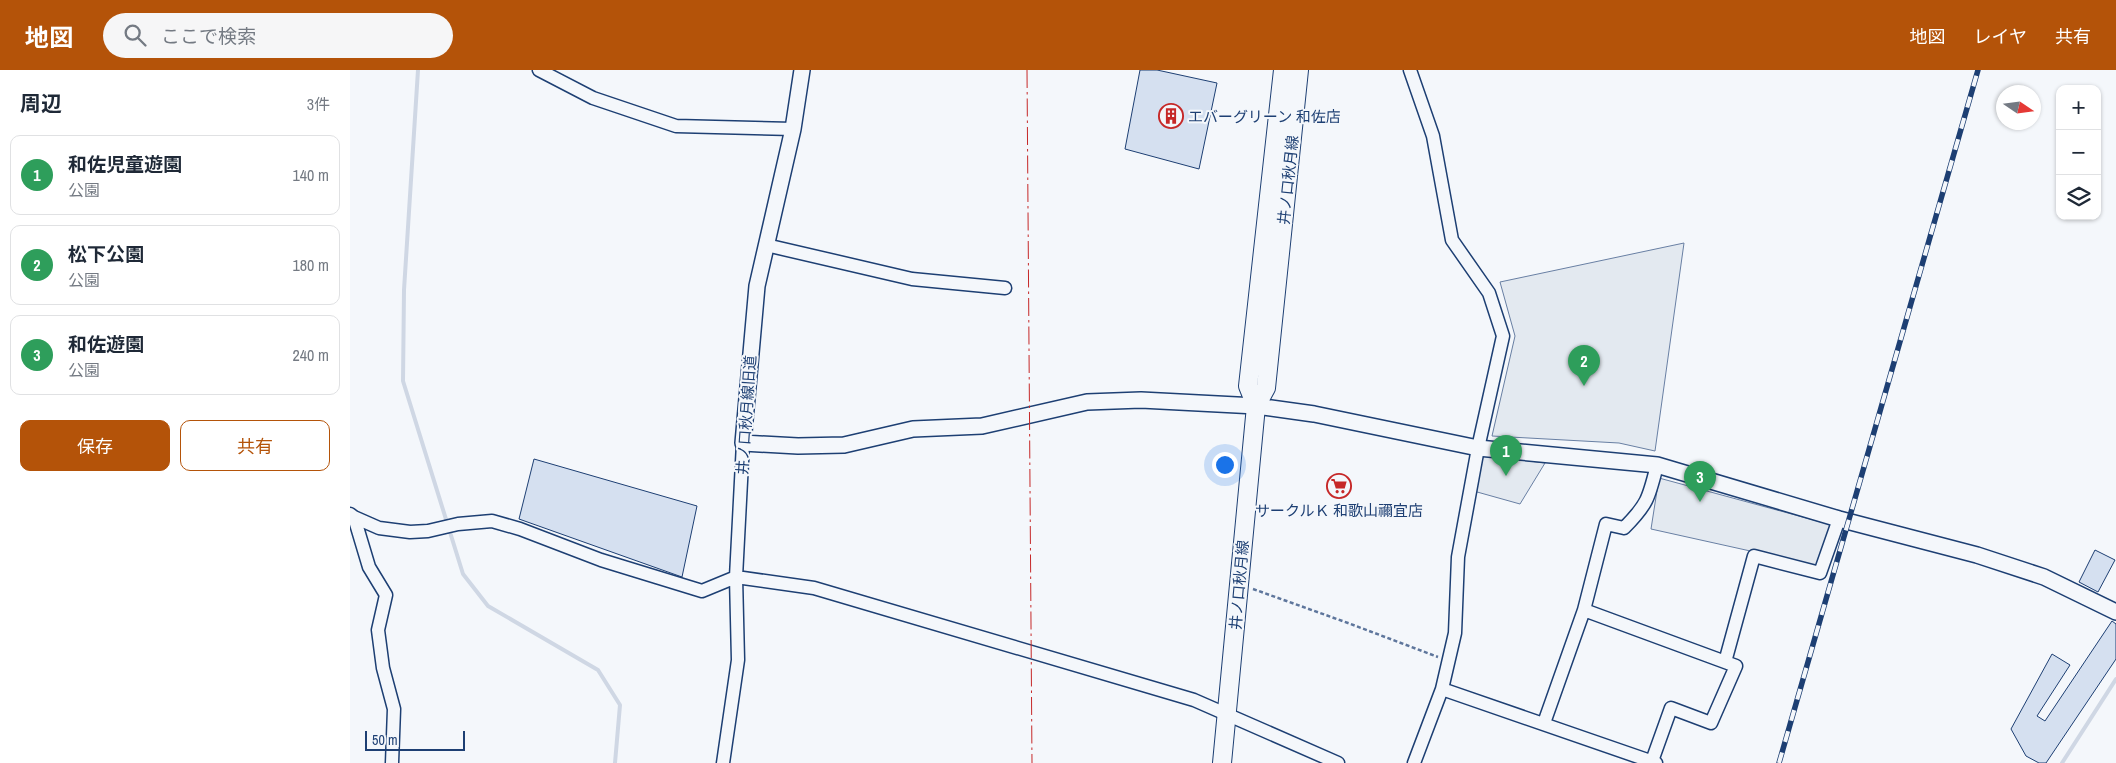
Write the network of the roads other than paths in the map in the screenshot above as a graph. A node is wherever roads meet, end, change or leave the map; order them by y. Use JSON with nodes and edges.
{"nodes":[{"id":1,"x":539,"y":70,"type":"edge"},
{"id":2,"x":802,"y":70,"type":"edge"},
{"id":3,"x":1283,"y":70,"type":"edge"},
{"id":4,"x":1299,"y":70,"type":"edge"},
{"id":5,"x":1410,"y":70,"type":"edge"},
{"id":6,"x":792,"y":128,"type":"junction"},
{"id":7,"x":766,"y":245,"type":"junction"},
{"id":8,"x":1005,"y":288,"type":"dead end"},
{"id":9,"x":1256,"y":406,"type":"junction"},
{"id":10,"x":743,"y":443,"type":"junction"},
{"id":11,"x":1478,"y":448,"type":"junction"},
{"id":12,"x":1657,"y":465,"type":"junction"},
{"id":13,"x":352,"y":515,"type":"edge"},
{"id":14,"x":1839,"y":519,"type":"junction"},
{"id":15,"x":736,"y":577,"type":"junction"},
{"id":16,"x":1584,"y":610,"type":"junction"},
{"id":17,"x":2116,"y":612,"type":"edge"},
{"id":18,"x":1725,"y":662,"type":"junction"},
{"id":19,"x":1442,"y":689,"type":"junction"},
{"id":20,"x":1227,"y":715,"type":"junction"},
{"id":21,"x":1544,"y":723,"type":"junction"},
{"id":22,"x":1654,"y":762,"type":"edge"},
{"id":23,"x":392,"y":763,"type":"edge"},
{"id":24,"x":724,"y":763,"type":"edge"},
{"id":25,"x":1222,"y":763,"type":"edge"},
{"id":26,"x":1338,"y":763,"type":"edge"},
{"id":27,"x":1414,"y":763,"type":"edge"}],
"edges":[{"from":1,"to":6,"type":"street"},
{"from":2,"to":6,"type":"street","name":"井ノ口秋月線旧道"},
{"from":3,"to":9,"type":"main road","name":"井ノ口秋月線"},
{"from":4,"to":9,"type":"main road","name":"井ノ口秋月線"},
{"from":5,"to":11,"type":"street"},
{"from":6,"to":7,"type":"street","name":"井ノ口秋月線旧道"},
{"from":7,"to":8,"type":"street"},
{"from":7,"to":10,"type":"street","name":"井ノ口秋月線旧道"},
{"from":9,"to":10,"type":"street"},
{"from":9,"to":11,"type":"street"},
{"from":9,"to":20,"type":"main road","name":"井ノ口秋月線"},
{"from":10,"to":15,"type":"street","name":"井ノ口秋月線旧道"},
{"from":11,"to":12,"type":"street"},
{"from":11,"to":19,"type":"street"},
{"from":12,"to":14,"type":"street"},
{"from":12,"to":16,"type":"street"},
{"from":13,"to":15,"type":"street"},
{"from":13,"to":23,"type":"street"},
{"from":14,"to":17,"type":"street"},
{"from":14,"to":18,"type":"street"},
{"from":15,"to":20,"type":"street"},
{"from":15,"to":24,"type":"street","name":"井ノ口秋月線旧道"},
{"from":16,"to":18,"type":"street"},
{"from":16,"to":21,"type":"street"},
{"from":18,"to":22,"type":"street"},
{"from":19,"to":21,"type":"street"},
{"from":19,"to":27,"type":"street"},
{"from":20,"to":25,"type":"main road","name":"井ノ口秋月線"},
{"from":20,"to":26,"type":"street"},
{"from":21,"to":22,"type":"street"}]}
